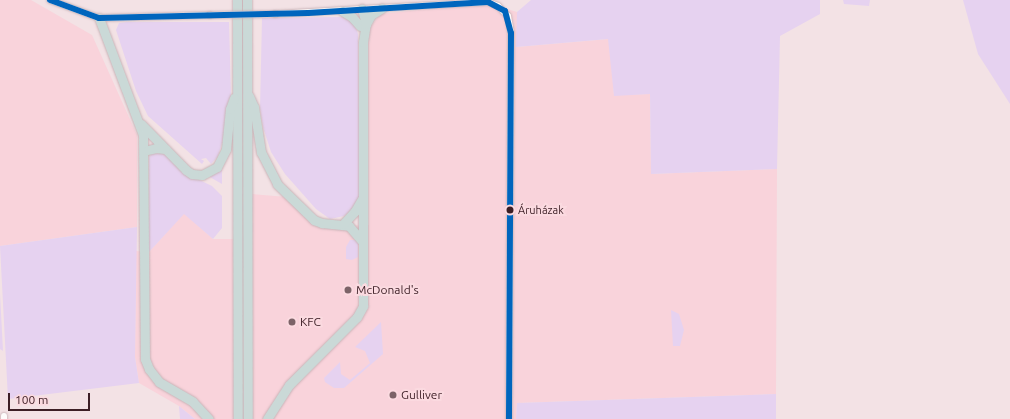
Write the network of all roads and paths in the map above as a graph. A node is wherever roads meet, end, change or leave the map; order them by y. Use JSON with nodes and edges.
{"nodes":[{"id":1,"x":50,"y":0,"type":"edge"},
{"id":2,"x":237,"y":0,"type":"edge"},
{"id":3,"x":247,"y":0,"type":"edge"},
{"id":4,"x":382,"y":8,"type":"junction"},
{"id":5,"x":362,"y":10,"type":"junction"},
{"id":6,"x":342,"y":11,"type":"junction"},
{"id":7,"x":99,"y":18,"type":"junction"},
{"id":8,"x":363,"y":25,"type":"junction"},
{"id":9,"x":247,"y":90,"type":"junction"},
{"id":10,"x":236,"y":91,"type":"junction"},
{"id":11,"x":138,"y":120,"type":"junction"},
{"id":12,"x":150,"y":133,"type":"junction"},
{"id":13,"x":165,"y":149,"type":"junction"},
{"id":14,"x":146,"y":153,"type":"junction"},
{"id":15,"x":363,"y":197,"type":"junction"},
{"id":16,"x":363,"y":222,"type":"junction"},
{"id":17,"x":346,"y":224,"type":"junction"},
{"id":18,"x":363,"y":242,"type":"junction"},
{"id":19,"x":209,"y":419,"type":"edge"},
{"id":20,"x":238,"y":419,"type":"edge"},
{"id":21,"x":248,"y":419,"type":"edge"},
{"id":22,"x":267,"y":419,"type":"edge"},
{"id":23,"x":509,"y":419,"type":"edge"}],
"edges":[{"from":1,"to":7,"type":"street"},
{"from":2,"to":10,"type":"highway"},
{"from":3,"to":9,"type":"highway"},
{"from":4,"to":5,"type":"street"},
{"from":4,"to":8,"type":"highway"},
{"from":4,"to":23,"type":"street"},
{"from":5,"to":6,"type":"street"},
{"from":5,"to":8,"type":"highway"},
{"from":6,"to":7,"type":"street","bridge":true},
{"from":6,"to":8,"type":"highway"},
{"from":7,"to":11,"type":"highway"},
{"from":8,"to":15,"type":"highway"},
{"from":9,"to":17,"type":"highway"},
{"from":9,"to":21,"type":"highway"},
{"from":10,"to":13,"type":"highway"},
{"from":10,"to":20,"type":"highway"},
{"from":11,"to":12,"type":"highway"},
{"from":11,"to":14,"type":"highway"},
{"from":12,"to":13,"type":"highway"},
{"from":12,"to":14,"type":"highway"},
{"from":13,"to":14,"type":"highway"},
{"from":14,"to":19,"type":"highway"},
{"from":15,"to":16,"type":"highway"},
{"from":15,"to":17,"type":"highway"},
{"from":16,"to":17,"type":"highway"},
{"from":16,"to":18,"type":"highway"},
{"from":17,"to":18,"type":"highway"},
{"from":18,"to":22,"type":"highway"}]}
